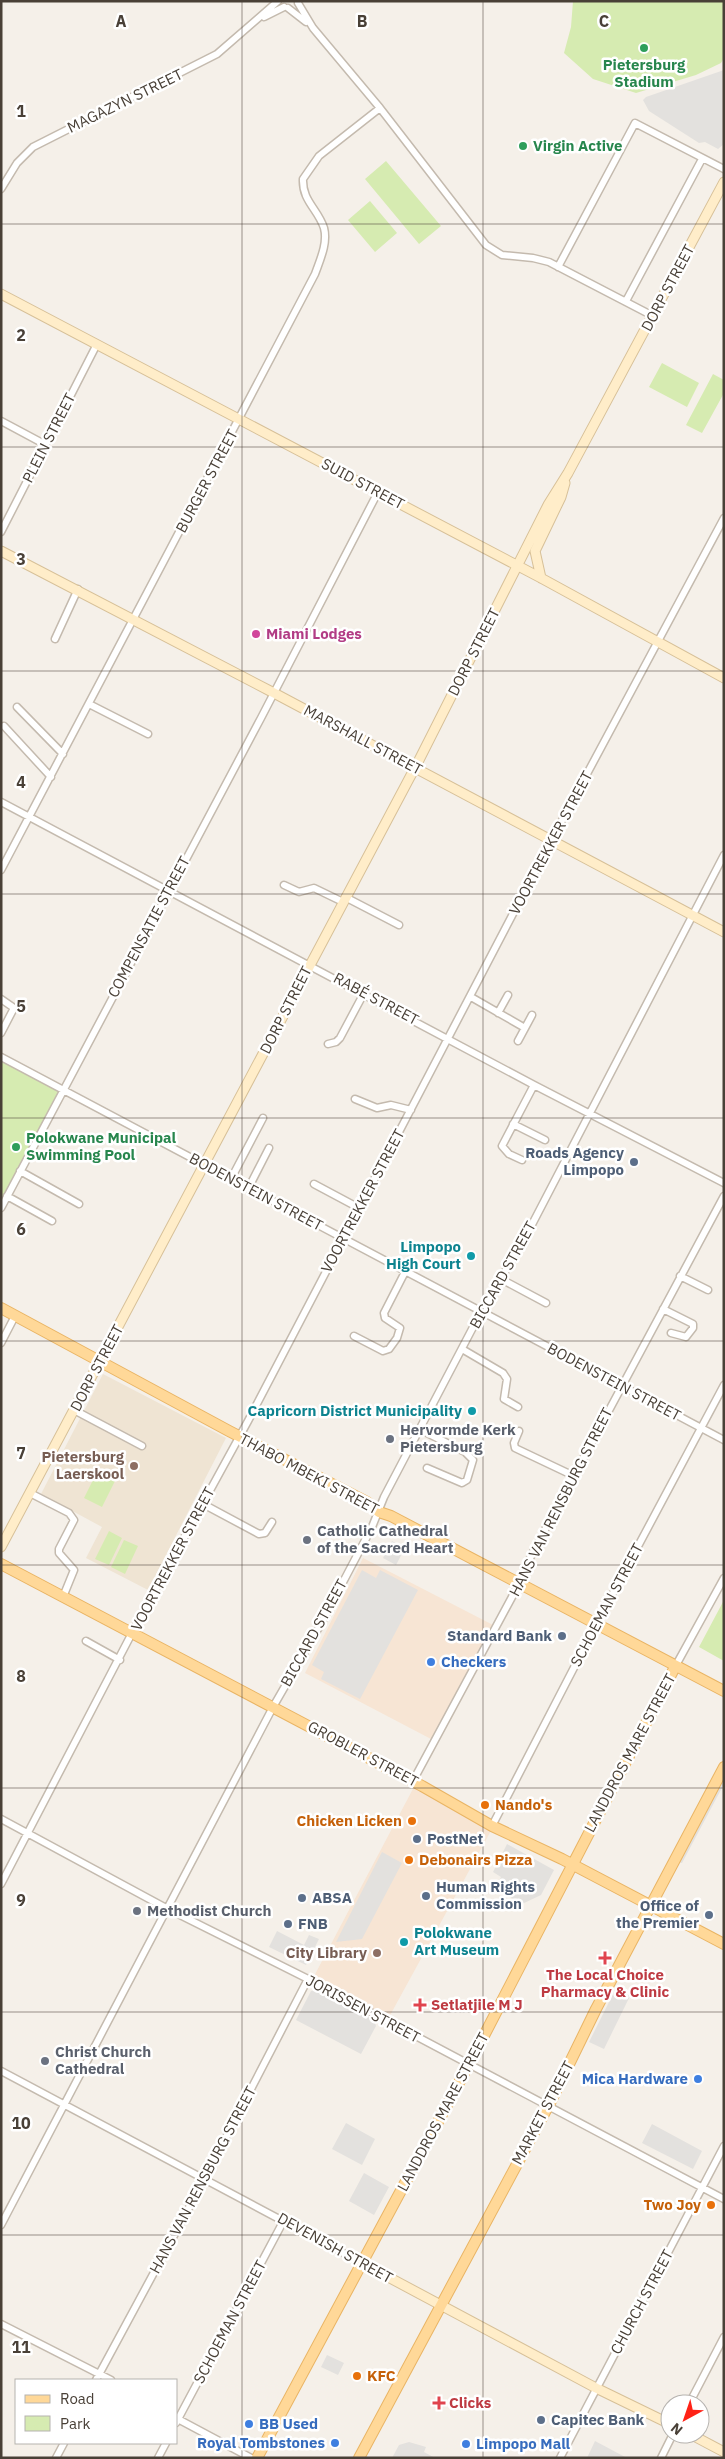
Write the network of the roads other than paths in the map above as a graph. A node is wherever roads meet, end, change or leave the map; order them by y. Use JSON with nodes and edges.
{"nodes":[{"id":1,"x":278,"y":1,"type":"edge"},
{"id":2,"x":298,"y":2,"type":"edge"},
{"id":3,"x":286,"y":8,"type":"junction"},
{"id":4,"x":258,"y":20,"type":"junction"},
{"id":5,"x":313,"y":28,"type":"junction"},
{"id":6,"x":380,"y":108,"type":"junction"},
{"id":7,"x":702,"y":159,"type":"junction"},
{"id":8,"x":724,"y":169,"type":"edge"},
{"id":9,"x":724,"y":182,"type":"edge"},
{"id":10,"x":1,"y":189,"type":"edge"},
{"id":11,"x":558,"y":266,"type":"junction"},
{"id":12,"x":1,"y":294,"type":"edge"},
{"id":13,"x":626,"y":301,"type":"junction"},
{"id":14,"x":653,"y":316,"type":"junction"},
{"id":15,"x":97,"y":344,"type":"junction"},
{"id":16,"x":240,"y":419,"type":"junction"},
{"id":17,"x":1,"y":421,"type":"edge"},
{"id":18,"x":46,"y":445,"type":"junction"},
{"id":19,"x":568,"y":473,"type":"junction"},
{"id":20,"x":378,"y":492,"type":"junction"},
{"id":21,"x":724,"y":518,"type":"edge"},
{"id":22,"x":1,"y":532,"type":"edge"},
{"id":23,"x":1,"y":551,"type":"edge"},
{"id":24,"x":517,"y":566,"type":"junction"},
{"id":25,"x":541,"y":578,"type":"junction"},
{"id":26,"x":78,"y":590,"type":"junction"},
{"id":27,"x":134,"y":619,"type":"junction"},
{"id":28,"x":55,"y":639,"type":"dead end"},
{"id":29,"x":657,"y":642,"type":"junction"},
{"id":30,"x":724,"y":678,"type":"edge"},
{"id":31,"x":274,"y":693,"type":"junction"},
{"id":32,"x":89,"y":704,"type":"junction"},
{"id":33,"x":17,"y":707,"type":"dead end"},
{"id":34,"x":4,"y":726,"type":"dead end"},
{"id":35,"x":148,"y":734,"type":"dead end"},
{"id":36,"x":63,"y":754,"type":"junction"},
{"id":37,"x":415,"y":767,"type":"junction"},
{"id":38,"x":50,"y":777,"type":"junction"},
{"id":39,"x":1,"y":802,"type":"edge"},
{"id":40,"x":30,"y":817,"type":"junction"},
{"id":41,"x":551,"y":841,"type":"junction"},
{"id":42,"x":724,"y":855,"type":"edge"},
{"id":43,"x":1,"y":870,"type":"edge"},
{"id":44,"x":284,"y":885,"type":"dead end"},
{"id":45,"x":169,"y":890,"type":"junction"},
{"id":46,"x":344,"y":899,"type":"junction"},
{"id":47,"x":692,"y":914,"type":"junction"},
{"id":48,"x":399,"y":925,"type":"dead end"},
{"id":49,"x":724,"y":932,"type":"edge"},
{"id":50,"x":310,"y":964,"type":"junction"},
{"id":51,"x":364,"y":993,"type":"junction"},
{"id":52,"x":508,"y":995,"type":"dead end"},
{"id":53,"x":471,"y":997,"type":"junction"},
{"id":54,"x":1,"y":999,"type":"edge"},
{"id":55,"x":498,"y":1013,"type":"junction"},
{"id":56,"x":532,"y":1015,"type":"dead end"},
{"id":57,"x":525,"y":1028,"type":"junction"},
{"id":58,"x":1,"y":1033,"type":"edge"},
{"id":59,"x":449,"y":1038,"type":"junction"},
{"id":60,"x":518,"y":1040,"type":"dead end"},
{"id":61,"x":328,"y":1044,"type":"dead end"},
{"id":62,"x":1,"y":1057,"type":"edge"},
{"id":63,"x":534,"y":1085,"type":"junction"},
{"id":64,"x":63,"y":1091,"type":"junction"},
{"id":65,"x":355,"y":1099,"type":"dead end"},
{"id":66,"x":411,"y":1110,"type":"junction"},
{"id":67,"x":590,"y":1113,"type":"junction"},
{"id":68,"x":263,"y":1118,"type":"dead end"},
{"id":69,"x":513,"y":1124,"type":"junction"},
{"id":70,"x":545,"y":1140,"type":"dead end"},
{"id":71,"x":269,"y":1148,"type":"dead end"},
{"id":72,"x":522,"y":1160,"type":"dead end"},
{"id":73,"x":205,"y":1165,"type":"junction"},
{"id":74,"x":20,"y":1171,"type":"junction"},
{"id":75,"x":231,"y":1180,"type":"junction"},
{"id":76,"x":724,"y":1183,"type":"edge"},
{"id":77,"x":314,"y":1184,"type":"dead end"},
{"id":78,"x":248,"y":1189,"type":"junction"},
{"id":79,"x":8,"y":1196,"type":"junction"},
{"id":80,"x":724,"y":1196,"type":"edge"},
{"id":81,"x":79,"y":1204,"type":"dead end"},
{"id":82,"x":1,"y":1208,"type":"edge"},
{"id":83,"x":359,"y":1208,"type":"junction"},
{"id":84,"x":52,"y":1221,"type":"dead end"},
{"id":85,"x":343,"y":1238,"type":"junction"},
{"id":86,"x":406,"y":1272,"type":"junction"},
{"id":87,"x":680,"y":1276,"type":"junction"},
{"id":88,"x":500,"y":1279,"type":"junction"},
{"id":89,"x":708,"y":1290,"type":"dead end"},
{"id":90,"x":546,"y":1303,"type":"dead end"},
{"id":91,"x":1,"y":1308,"type":"edge"},
{"id":92,"x":663,"y":1309,"type":"junction"},
{"id":93,"x":481,"y":1312,"type":"junction"},
{"id":94,"x":15,"y":1316,"type":"junction"},
{"id":95,"x":671,"y":1333,"type":"dead end"},
{"id":96,"x":354,"y":1336,"type":"dead end"},
{"id":97,"x":1,"y":1342,"type":"edge"},
{"id":98,"x":462,"y":1349,"type":"junction"},
{"id":99,"x":100,"y":1361,"type":"junction"},
{"id":100,"x":724,"y":1385,"type":"edge"},
{"id":101,"x":621,"y":1386,"type":"junction"},
{"id":102,"x":518,"y":1407,"type":"dead end"},
{"id":103,"x":74,"y":1410,"type":"junction"},
{"id":104,"x":700,"y":1428,"type":"junction"},
{"id":105,"x":420,"y":1430,"type":"junction"},
{"id":106,"x":519,"y":1431,"type":"dead end"},
{"id":107,"x":240,"y":1437,"type":"junction"},
{"id":108,"x":724,"y":1440,"type":"edge"},
{"id":109,"x":142,"y":1446,"type":"dead end"},
{"id":110,"x":427,"y":1468,"type":"dead end"},
{"id":111,"x":574,"y":1476,"type":"junction"},
{"id":112,"x":30,"y":1492,"type":"junction"},
{"id":113,"x":202,"y":1504,"type":"junction"},
{"id":114,"x":379,"y":1512,"type":"junction"},
{"id":115,"x":272,"y":1522,"type":"dead end"},
{"id":116,"x":1,"y":1547,"type":"edge"},
{"id":117,"x":1,"y":1564,"type":"edge"},
{"id":118,"x":724,"y":1578,"type":"edge"},
{"id":119,"x":519,"y":1583,"type":"junction"},
{"id":120,"x":63,"y":1597,"type":"junction"},
{"id":121,"x":596,"y":1625,"type":"junction"},
{"id":122,"x":132,"y":1634,"type":"junction"},
{"id":123,"x":86,"y":1642,"type":"dead end"},
{"id":124,"x":120,"y":1660,"type":"junction"},
{"id":125,"x":675,"y":1667,"type":"junction"},
{"id":126,"x":724,"y":1691,"type":"edge"},
{"id":127,"x":273,"y":1707,"type":"junction"},
{"id":128,"x":724,"y":1767,"type":"edge"},
{"id":129,"x":413,"y":1781,"type":"junction"},
{"id":130,"x":1,"y":1819,"type":"edge"},
{"id":131,"x":492,"y":1826,"type":"junction"},
{"id":132,"x":28,"y":1833,"type":"junction"},
{"id":133,"x":572,"y":1865,"type":"junction"},
{"id":134,"x":1,"y":1884,"type":"edge"},
{"id":135,"x":651,"y":1906,"type":"junction"},
{"id":136,"x":166,"y":1908,"type":"junction"},
{"id":137,"x":724,"y":1944,"type":"edge"},
{"id":138,"x":308,"y":1979,"type":"junction"},
{"id":139,"x":468,"y":2065,"type":"junction"},
{"id":140,"x":1,"y":2071,"type":"edge"},
{"id":141,"x":64,"y":2105,"type":"junction"},
{"id":142,"x":547,"y":2106,"type":"junction"},
{"id":143,"x":724,"y":2146,"type":"edge"},
{"id":144,"x":205,"y":2178,"type":"junction"},
{"id":145,"x":702,"y":2188,"type":"junction"},
{"id":146,"x":724,"y":2199,"type":"edge"},
{"id":147,"x":284,"y":2220,"type":"junction"},
{"id":148,"x":1,"y":2225,"type":"edge"},
{"id":149,"x":362,"y":2262,"type":"junction"},
{"id":150,"x":440,"y":2305,"type":"junction"},
{"id":151,"x":1,"y":2324,"type":"edge"},
{"id":152,"x":724,"y":2337,"type":"edge"},
{"id":153,"x":99,"y":2374,"type":"junction"},
{"id":154,"x":96,"y":2379,"type":"edge"},
{"id":155,"x":109,"y":2379,"type":"edge"},
{"id":156,"x":596,"y":2388,"type":"junction"},
{"id":157,"x":694,"y":2394,"type":"edge"},
{"id":158,"x":178,"y":2418,"type":"edge"},
{"id":159,"x":660,"y":2419,"type":"edge"},
{"id":160,"x":178,"y":2421,"type":"edge"},
{"id":161,"x":63,"y":2444,"type":"edge"},
{"id":162,"x":165,"y":2444,"type":"edge"},
{"id":163,"x":668,"y":2444,"type":"edge"},
{"id":164,"x":709,"y":2444,"type":"edge"},
{"id":165,"x":724,"y":2452,"type":"edge"},
{"id":166,"x":56,"y":2458,"type":"edge"},
{"id":167,"x":158,"y":2458,"type":"edge"},
{"id":168,"x":251,"y":2458,"type":"edge"},
{"id":169,"x":258,"y":2458,"type":"edge"},
{"id":170,"x":359,"y":2458,"type":"edge"},
{"id":171,"x":560,"y":2458,"type":"edge"},
{"id":172,"x":660,"y":2458,"type":"edge"}],
"edges":[{"from":1,"to":3,"type":"street"},
{"from":1,"to":4,"type":"street","name":"MAGAZYN STREET"},
{"from":2,"to":3,"type":"street","name":"MAGAZYN STREET"},
{"from":2,"to":5,"type":"street"},
{"from":3,"to":4,"type":"street","name":"MAGAZYN STREET"},
{"from":3,"to":5,"type":"street"},
{"from":4,"to":10,"type":"street","name":"MAGAZYN STREET"},
{"from":5,"to":6,"type":"street"},
{"from":6,"to":11,"type":"street"},
{"from":6,"to":16,"type":"street","name":"BURGER STREET"},
{"from":7,"to":8,"type":"street"},
{"from":7,"to":11,"type":"street"},
{"from":7,"to":13,"type":"street"},
{"from":9,"to":14,"type":"street","name":"DORP STREET"},
{"from":11,"to":13,"type":"street"},
{"from":12,"to":15,"type":"street","name":"SUID STREET"},
{"from":13,"to":14,"type":"street"},
{"from":14,"to":19,"type":"street","name":"DORP STREET"},
{"from":15,"to":16,"type":"street","name":"SUID STREET"},
{"from":15,"to":18,"type":"street","name":"PLEIN STREET"},
{"from":16,"to":20,"type":"street","name":"SUID STREET"},
{"from":16,"to":27,"type":"street","name":"BURGER STREET"},
{"from":17,"to":18,"type":"street"},
{"from":18,"to":22,"type":"street","name":"PLEIN STREET"},
{"from":19,"to":24,"type":"street","name":"DORP STREET"},
{"from":19,"to":25,"type":"street","name":"DORP STREET"},
{"from":20,"to":24,"type":"street","name":"SUID STREET"},
{"from":20,"to":31,"type":"street","name":"COMPENSATIE STREET"},
{"from":21,"to":29,"type":"street","name":"VOORTREKKER STREET"},
{"from":23,"to":26,"type":"street","name":"MARSHALL STREET"},
{"from":24,"to":25,"type":"street","name":"SUID STREET"},
{"from":24,"to":37,"type":"street","name":"DORP STREET"},
{"from":25,"to":29,"type":"street","name":"SUID STREET"},
{"from":26,"to":27,"type":"street","name":"MARSHALL STREET"},
{"from":26,"to":28,"type":"street"},
{"from":27,"to":31,"type":"street","name":"MARSHALL STREET"},
{"from":27,"to":32,"type":"street","name":"BURGER STREET"},
{"from":29,"to":30,"type":"street","name":"SUID STREET"},
{"from":29,"to":41,"type":"street","name":"VOORTREKKER STREET"},
{"from":31,"to":37,"type":"street","name":"MARSHALL STREET"},
{"from":31,"to":45,"type":"street","name":"COMPENSATIE STREET"},
{"from":32,"to":35,"type":"street"},
{"from":32,"to":36,"type":"street","name":"BURGER STREET"},
{"from":33,"to":36,"type":"street"},
{"from":34,"to":38,"type":"street"},
{"from":36,"to":38,"type":"street","name":"BURGER STREET"},
{"from":37,"to":41,"type":"street","name":"MARSHALL STREET"},
{"from":37,"to":46,"type":"street","name":"DORP STREET"},
{"from":38,"to":40,"type":"street","name":"BURGER STREET"},
{"from":39,"to":40,"type":"street","name":"RABÉ STREET"},
{"from":40,"to":43,"type":"street","name":"BURGER STREET"},
{"from":40,"to":45,"type":"street","name":"RABÉ STREET"},
{"from":41,"to":47,"type":"street","name":"MARSHALL STREET"},
{"from":41,"to":53,"type":"street","name":"VOORTREKKER STREET"},
{"from":42,"to":47,"type":"street","name":"BICCARD STREET"},
{"from":44,"to":46,"type":"street"},
{"from":45,"to":50,"type":"street","name":"RABÉ STREET"},
{"from":45,"to":64,"type":"street","name":"COMPENSATIE STREET"},
{"from":46,"to":48,"type":"street"},
{"from":46,"to":50,"type":"street","name":"DORP STREET"},
{"from":47,"to":49,"type":"street","name":"MARSHALL STREET"},
{"from":47,"to":67,"type":"street","name":"BICCARD STREET"},
{"from":50,"to":51,"type":"street","name":"RABÉ STREET"},
{"from":50,"to":73,"type":"street","name":"DORP STREET"},
{"from":51,"to":59,"type":"street","name":"RABÉ STREET"},
{"from":51,"to":61,"type":"street"},
{"from":52,"to":55,"type":"street"},
{"from":53,"to":55,"type":"street"},
{"from":53,"to":59,"type":"street","name":"VOORTREKKER STREET"},
{"from":54,"to":58,"type":"street"},
{"from":55,"to":57,"type":"street"},
{"from":56,"to":57,"type":"street"},
{"from":57,"to":60,"type":"street"},
{"from":59,"to":63,"type":"street","name":"RABÉ STREET"},
{"from":59,"to":66,"type":"street","name":"VOORTREKKER STREET"},
{"from":62,"to":64,"type":"street","name":"BODENSTEIN STREET"},
{"from":63,"to":67,"type":"street","name":"RABÉ STREET"},
{"from":63,"to":69,"type":"street"},
{"from":64,"to":73,"type":"street","name":"BODENSTEIN STREET"},
{"from":64,"to":74,"type":"street","name":"COMPENSATIE STREET"},
{"from":65,"to":66,"type":"street"},
{"from":66,"to":83,"type":"street","name":"VOORTREKKER STREET"},
{"from":67,"to":76,"type":"street","name":"RABÉ STREET"},
{"from":67,"to":88,"type":"street","name":"BICCARD STREET"},
{"from":68,"to":75,"type":"street"},
{"from":69,"to":70,"type":"street"},
{"from":69,"to":72,"type":"street"},
{"from":71,"to":78,"type":"street"},
{"from":73,"to":75,"type":"street","name":"BODENSTEIN STREET"},
{"from":73,"to":99,"type":"street","name":"DORP STREET"},
{"from":74,"to":79,"type":"street","name":"COMPENSATIE STREET"},
{"from":74,"to":81,"type":"street"},
{"from":75,"to":78,"type":"street","name":"BODENSTEIN STREET"},
{"from":77,"to":83,"type":"street"},
{"from":78,"to":85,"type":"street","name":"BODENSTEIN STREET"},
{"from":79,"to":82,"type":"street","name":"COMPENSATIE STREET"},
{"from":79,"to":84,"type":"street"},
{"from":80,"to":87,"type":"street","name":"HANS VAN RENSBURG STREET"},
{"from":83,"to":85,"type":"street","name":"VOORTREKKER STREET"},
{"from":85,"to":86,"type":"street","name":"BODENSTEIN STREET"},
{"from":85,"to":107,"type":"street","name":"VOORTREKKER STREET"},
{"from":86,"to":93,"type":"street","name":"BODENSTEIN STREET"},
{"from":86,"to":96,"type":"street"},
{"from":87,"to":89,"type":"street"},
{"from":87,"to":92,"type":"street","name":"HANS VAN RENSBURG STREET"},
{"from":88,"to":90,"type":"street"},
{"from":88,"to":93,"type":"street","name":"BICCARD STREET"},
{"from":91,"to":94,"type":"main road","name":"THABO MBEKI STREET"},
{"from":92,"to":95,"type":"street"},
{"from":92,"to":101,"type":"street","name":"HANS VAN RENSBURG STREET"},
{"from":93,"to":98,"type":"street","name":"BICCARD STREET"},
{"from":93,"to":101,"type":"street","name":"BODENSTEIN STREET"},
{"from":94,"to":97,"type":"street"},
{"from":94,"to":99,"type":"main road","name":"THABO MBEKI STREET"},
{"from":98,"to":102,"type":"street"},
{"from":98,"to":105,"type":"street","name":"BICCARD STREET"},
{"from":99,"to":103,"type":"street","name":"DORP STREET"},
{"from":99,"to":107,"type":"main road","name":"THABO MBEKI STREET"},
{"from":100,"to":104,"type":"street","name":"SCHOEMAN STREET"},
{"from":101,"to":104,"type":"street","name":"BODENSTEIN STREET"},
{"from":101,"to":111,"type":"street","name":"HANS VAN RENSBURG STREET"},
{"from":103,"to":109,"type":"street"},
{"from":103,"to":112,"type":"street","name":"DORP STREET"},
{"from":104,"to":108,"type":"street","name":"BODENSTEIN STREET"},
{"from":104,"to":121,"type":"street","name":"SCHOEMAN STREET"},
{"from":105,"to":110,"type":"street"},
{"from":105,"to":114,"type":"street","name":"BICCARD STREET"},
{"from":106,"to":111,"type":"street"},
{"from":107,"to":113,"type":"street","name":"VOORTREKKER STREET"},
{"from":107,"to":114,"type":"main road","name":"THABO MBEKI STREET"},
{"from":111,"to":119,"type":"street","name":"HANS VAN RENSBURG STREET"},
{"from":112,"to":116,"type":"street","name":"DORP STREET"},
{"from":112,"to":120,"type":"street"},
{"from":113,"to":115,"type":"street"},
{"from":113,"to":122,"type":"street","name":"VOORTREKKER STREET"},
{"from":114,"to":119,"type":"main road","name":"THABO MBEKI STREET"},
{"from":114,"to":127,"type":"street","name":"BICCARD STREET"},
{"from":117,"to":120,"type":"main road","name":"GROBLER STREET"},
{"from":118,"to":125,"type":"street","name":"LANDDROS MARE STREET"},
{"from":119,"to":121,"type":"main road","name":"THABO MBEKI STREET"},
{"from":119,"to":129,"type":"street","name":"HANS VAN RENSBURG STREET"},
{"from":120,"to":122,"type":"main road","name":"GROBLER STREET"},
{"from":121,"to":125,"type":"main road","name":"THABO MBEKI STREET"},
{"from":121,"to":131,"type":"street","name":"SCHOEMAN STREET"},
{"from":122,"to":124,"type":"street","name":"VOORTREKKER STREET"},
{"from":122,"to":127,"type":"main road","name":"GROBLER STREET"},
{"from":123,"to":124,"type":"street"},
{"from":124,"to":132,"type":"street","name":"VOORTREKKER STREET"},
{"from":125,"to":126,"type":"main road","name":"THABO MBEKI STREET"},
{"from":125,"to":133,"type":"main road","name":"LANDDROS MARE STREET"},
{"from":127,"to":129,"type":"main road","name":"GROBLER STREET"},
{"from":127,"to":136,"type":"street","name":"BICCARD STREET"},
{"from":128,"to":135,"type":"main road","name":"MARKET STREET"},
{"from":129,"to":131,"type":"main road","name":"GROBLER STREET"},
{"from":130,"to":132,"type":"street","name":"JORISSEN STREET"},
{"from":131,"to":133,"type":"main road","name":"GROBLER STREET"},
{"from":132,"to":134,"type":"street","name":"VOORTREKKER STREET"},
{"from":132,"to":136,"type":"street","name":"JORISSEN STREET"},
{"from":133,"to":135,"type":"main road","name":"GROBLER STREET"},
{"from":133,"to":139,"type":"main road","name":"LANDDROS MARE STREET"},
{"from":135,"to":137,"type":"main road","name":"GROBLER STREET"},
{"from":135,"to":142,"type":"main road","name":"MARKET STREET"},
{"from":136,"to":138,"type":"street","name":"JORISSEN STREET"},
{"from":136,"to":141,"type":"street","name":"BICCARD STREET"},
{"from":138,"to":139,"type":"street","name":"JORISSEN STREET"},
{"from":138,"to":144,"type":"street","name":"HANS VAN RENSBURG STREET"},
{"from":139,"to":142,"type":"street","name":"JORISSEN STREET"},
{"from":139,"to":149,"type":"main road","name":"LANDDROS MARE STREET"},
{"from":140,"to":141,"type":"street","name":"DEVENISH STREET"},
{"from":141,"to":144,"type":"street","name":"DEVENISH STREET"},
{"from":141,"to":148,"type":"street","name":"BICCARD STREET"},
{"from":142,"to":145,"type":"street","name":"JORISSEN STREET"},
{"from":142,"to":150,"type":"main road","name":"MARKET STREET"},
{"from":143,"to":145,"type":"street","name":"CHURCH STREET"},
{"from":144,"to":147,"type":"street","name":"DEVENISH STREET"},
{"from":144,"to":153,"type":"street","name":"HANS VAN RENSBURG STREET"},
{"from":145,"to":146,"type":"street","name":"JORISSEN STREET"},
{"from":145,"to":156,"type":"street","name":"CHURCH STREET"},
{"from":147,"to":149,"type":"street","name":"DEVENISH STREET"},
{"from":147,"to":158,"type":"street","name":"SCHOEMAN STREET"},
{"from":149,"to":150,"type":"street","name":"DEVENISH STREET"},
{"from":149,"to":169,"type":"main road","name":"LANDDROS MARE STREET"},
{"from":150,"to":156,"type":"street","name":"DEVENISH STREET"},
{"from":150,"to":170,"type":"main road","name":"MARKET STREET"},
{"from":151,"to":153,"type":"street"},
{"from":152,"to":157,"type":"street"},
{"from":153,"to":154,"type":"street","name":"HANS VAN RENSBURG STREET"},
{"from":153,"to":155,"type":"street"},
{"from":156,"to":159,"type":"street","name":"DEVENISH STREET"},
{"from":156,"to":171,"type":"street","name":"CHURCH STREET"},
{"from":160,"to":168,"type":"street"},
{"from":161,"to":166,"type":"street"},
{"from":162,"to":167,"type":"street"},
{"from":163,"to":172,"type":"street"},
{"from":164,"to":165,"type":"street"}]}
